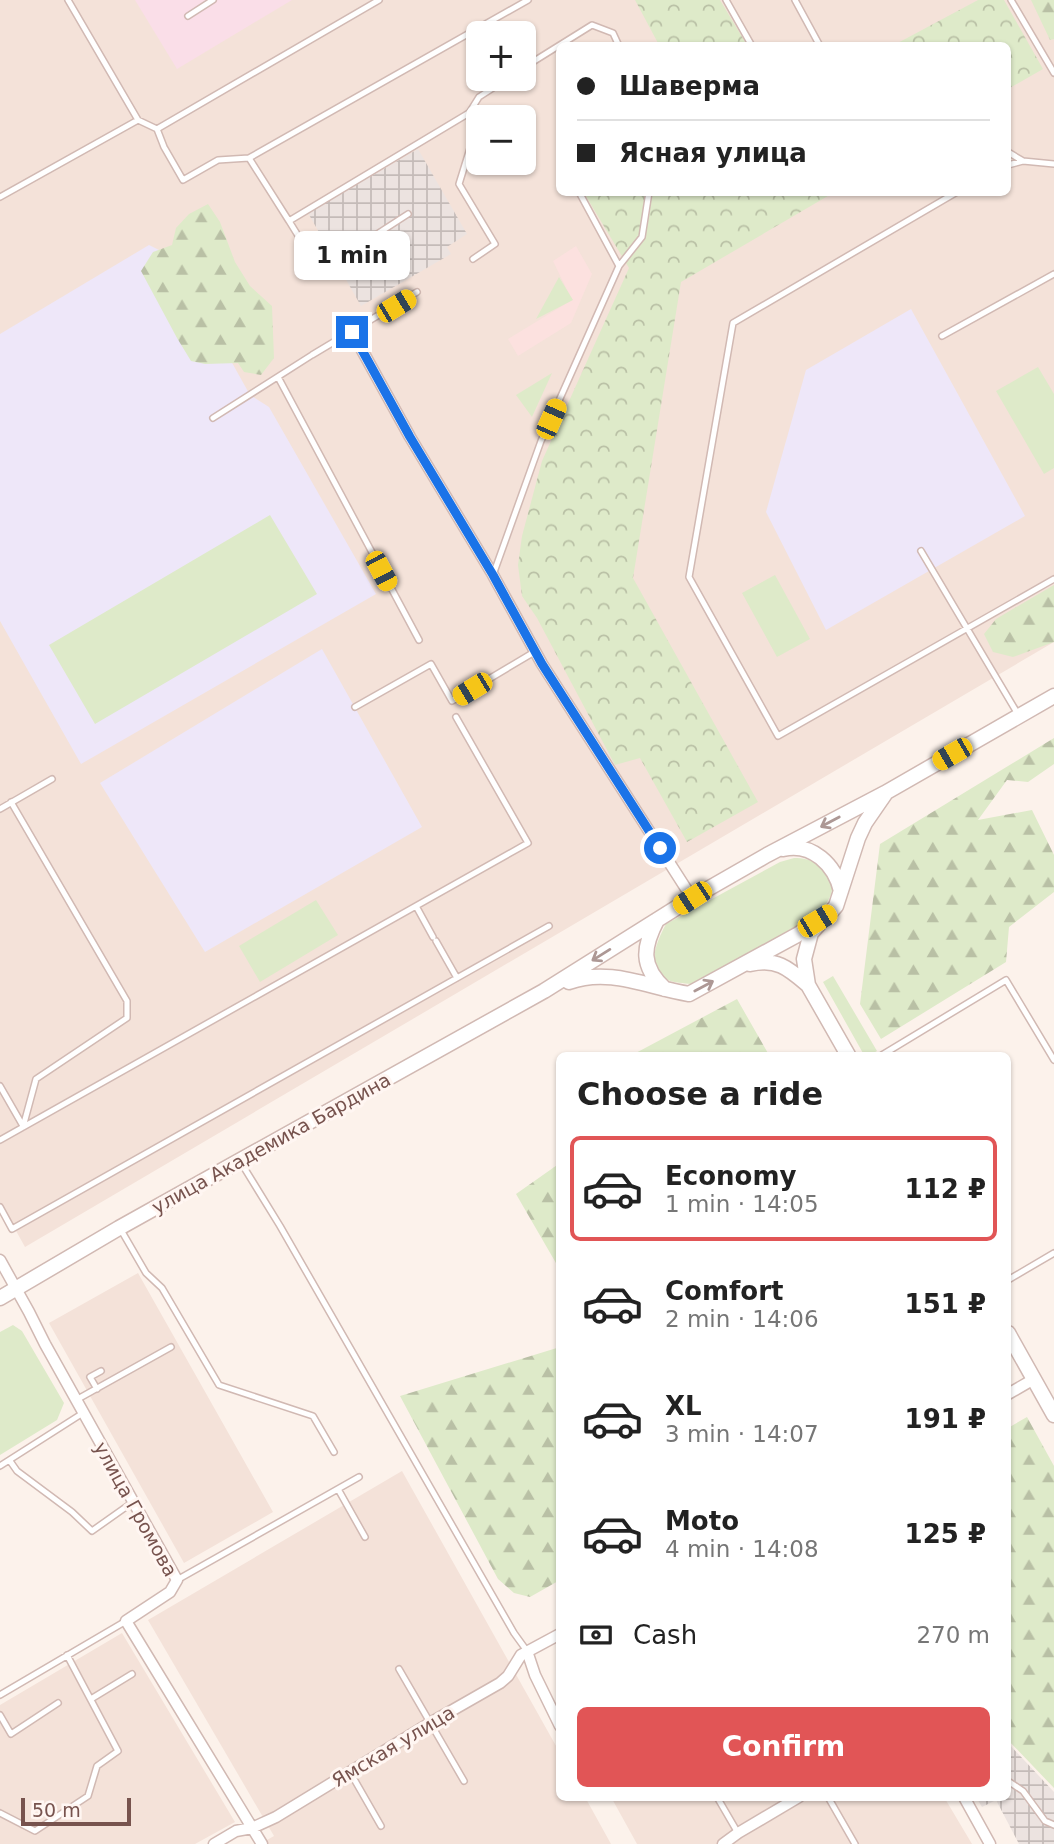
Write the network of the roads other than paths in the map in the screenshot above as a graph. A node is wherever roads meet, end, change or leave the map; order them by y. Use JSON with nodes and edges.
{"nodes":[{"id":1,"x":68,"y":0,"type":"edge"},
{"id":2,"x":213,"y":0,"type":"edge"},
{"id":3,"x":379,"y":0,"type":"edge"},
{"id":4,"x":528,"y":0,"type":"edge"},
{"id":5,"x":726,"y":0,"type":"edge"},
{"id":6,"x":795,"y":0,"type":"edge"},
{"id":7,"x":1011,"y":0,"type":"edge"},
{"id":8,"x":188,"y":16,"type":"dead end"},
{"id":9,"x":565,"y":42,"type":"edge"},
{"id":10,"x":618,"y":42,"type":"edge"},
{"id":11,"x":750,"y":42,"type":"edge"},
{"id":12,"x":818,"y":42,"type":"edge"},
{"id":13,"x":556,"y":47,"type":"edge"},
{"id":14,"x":536,"y":60,"type":"edge"},
{"id":15,"x":1054,"y":73,"type":"edge"},
{"id":16,"x":488,"y":91,"type":"edge"},
{"id":17,"x":474,"y":105,"type":"edge"},
{"id":18,"x":466,"y":115,"type":"edge"},
{"id":19,"x":138,"y":120,"type":"junction"},
{"id":20,"x":157,"y":129,"type":"junction"},
{"id":21,"x":1011,"y":154,"type":"edge"},
{"id":22,"x":249,"y":158,"type":"junction"},
{"id":23,"x":466,"y":161,"type":"edge"},
{"id":24,"x":1023,"y":161,"type":"junction"},
{"id":25,"x":1011,"y":164,"type":"edge"},
{"id":26,"x":1054,"y":164,"type":"edge"},
{"id":27,"x":581,"y":196,"type":"edge"},
{"id":28,"x":648,"y":196,"type":"edge"},
{"id":29,"x":950,"y":196,"type":"edge"},
{"id":30,"x":0,"y":197,"type":"edge"},
{"id":31,"x":408,"y":214,"type":"dead end"},
{"id":32,"x":289,"y":220,"type":"junction"},
{"id":33,"x":473,"y":259,"type":"dead end"},
{"id":34,"x":619,"y":266,"type":"junction"},
{"id":35,"x":1054,"y":274,"type":"edge"},
{"id":36,"x":417,"y":292,"type":"dead end"},
{"id":37,"x":352,"y":332,"type":"junction"},
{"id":38,"x":942,"y":336,"type":"dead end"},
{"id":39,"x":278,"y":377,"type":"junction"},
{"id":40,"x":213,"y":418,"type":"dead end"},
{"id":41,"x":921,"y":551,"type":"dead end"},
{"id":42,"x":493,"y":575,"type":"junction"},
{"id":43,"x":1054,"y":579,"type":"edge"},
{"id":44,"x":967,"y":629,"type":"junction"},
{"id":45,"x":418,"y":640,"type":"dead end"},
{"id":46,"x":536,"y":651,"type":"junction"},
{"id":47,"x":1054,"y":696,"type":"edge"},
{"id":48,"x":355,"y":707,"type":"dead end"},
{"id":49,"x":1019,"y":716,"type":"junction"},
{"id":50,"x":456,"y":717,"type":"dead end"},
{"id":51,"x":52,"y":779,"type":"dead end"},
{"id":52,"x":885,"y":793,"type":"junction"},
{"id":53,"x":11,"y":802,"type":"junction"},
{"id":54,"x":0,"y":809,"type":"edge"},
{"id":55,"x":775,"y":851,"type":"junction"},
{"id":56,"x":841,"y":892,"type":"junction"},
{"id":57,"x":692,"y":898,"type":"junction"},
{"id":58,"x":416,"y":906,"type":"junction"},
{"id":59,"x":830,"y":913,"type":"junction"},
{"id":60,"x":657,"y":920,"type":"junction"},
{"id":61,"x":549,"y":926,"type":"dead end"},
{"id":62,"x":739,"y":966,"type":"junction"},
{"id":63,"x":457,"y":978,"type":"junction"},
{"id":64,"x":808,"y":985,"type":"junction"},
{"id":65,"x":666,"y":990,"type":"junction"},
{"id":66,"x":544,"y":991,"type":"junction"},
{"id":67,"x":846,"y":1052,"type":"edge"},
{"id":68,"x":887,"y":1052,"type":"edge"},
{"id":69,"x":1054,"y":1060,"type":"edge"},
{"id":70,"x":0,"y":1086,"type":"edge"},
{"id":71,"x":23,"y":1127,"type":"junction"},
{"id":72,"x":0,"y":1140,"type":"edge"},
{"id":73,"x":240,"y":1161,"type":"junction"},
{"id":74,"x":0,"y":1207,"type":"edge"},
{"id":75,"x":119,"y":1228,"type":"junction"},
{"id":76,"x":1054,"y":1253,"type":"edge"},
{"id":77,"x":0,"y":1260,"type":"edge"},
{"id":78,"x":1011,"y":1278,"type":"edge"},
{"id":79,"x":17,"y":1289,"type":"junction"},
{"id":80,"x":0,"y":1298,"type":"edge"},
{"id":81,"x":1011,"y":1338,"type":"edge"},
{"id":82,"x":171,"y":1347,"type":"dead end"},
{"id":83,"x":101,"y":1371,"type":"dead end"},
{"id":84,"x":1034,"y":1379,"type":"junction"},
{"id":85,"x":97,"y":1389,"type":"junction"},
{"id":86,"x":1011,"y":1392,"type":"edge"},
{"id":87,"x":76,"y":1401,"type":"junction"},
{"id":88,"x":83,"y":1413,"type":"junction"},
{"id":89,"x":1054,"y":1415,"type":"edge"},
{"id":90,"x":334,"y":1452,"type":"dead end"},
{"id":91,"x":10,"y":1461,"type":"junction"},
{"id":92,"x":0,"y":1466,"type":"edge"},
{"id":93,"x":359,"y":1477,"type":"dead end"},
{"id":94,"x":338,"y":1489,"type":"junction"},
{"id":95,"x":134,"y":1502,"type":"junction"},
{"id":96,"x":365,"y":1537,"type":"dead end"},
{"id":97,"x":177,"y":1580,"type":"junction"},
{"id":98,"x":126,"y":1621,"type":"junction"},
{"id":99,"x":556,"y":1636,"type":"edge"},
{"id":100,"x":527,"y":1651,"type":"junction"},
{"id":101,"x":68,"y":1655,"type":"junction"},
{"id":102,"x":399,"y":1669,"type":"dead end"},
{"id":103,"x":132,"y":1674,"type":"dead end"},
{"id":104,"x":0,"y":1695,"type":"edge"},
{"id":105,"x":91,"y":1699,"type":"junction"},
{"id":106,"x":58,"y":1703,"type":"dead end"},
{"id":107,"x":0,"y":1715,"type":"edge"},
{"id":108,"x":556,"y":1718,"type":"edge"},
{"id":109,"x":430,"y":1723,"type":"junction"},
{"id":110,"x":350,"y":1772,"type":"junction"},
{"id":111,"x":464,"y":1781,"type":"dead end"},
{"id":112,"x":1011,"y":1783,"type":"edge"},
{"id":113,"x":719,"y":1801,"type":"edge"},
{"id":114,"x":792,"y":1801,"type":"edge"},
{"id":115,"x":830,"y":1801,"type":"edge"},
{"id":116,"x":966,"y":1801,"type":"edge"},
{"id":117,"x":0,"y":1813,"type":"edge"},
{"id":118,"x":1054,"y":1825,"type":"edge"},
{"id":119,"x":381,"y":1826,"type":"dead end"},
{"id":120,"x":253,"y":1828,"type":"junction"},
{"id":121,"x":738,"y":1833,"type":"junction"},
{"id":122,"x":214,"y":1844,"type":"edge"},
{"id":123,"x":262,"y":1844,"type":"edge"},
{"id":124,"x":723,"y":1844,"type":"edge"},
{"id":125,"x":855,"y":1844,"type":"edge"},
{"id":126,"x":990,"y":1844,"type":"edge"}],
"edges":[{"from":1,"to":19,"type":"lane"},
{"from":2,"to":8,"type":"lane"},
{"from":3,"to":20,"type":"lane"},
{"from":4,"to":22,"type":"lane"},
{"from":5,"to":11,"type":"lane"},
{"from":6,"to":12,"type":"lane"},
{"from":7,"to":15,"type":"lane"},
{"from":9,"to":10,"type":"lane"},
{"from":13,"to":14,"type":"lane"},
{"from":16,"to":17,"type":"lane"},
{"from":18,"to":32,"type":"lane"},
{"from":19,"to":20,"type":"lane"},
{"from":19,"to":30,"type":"lane"},
{"from":20,"to":22,"type":"lane"},
{"from":21,"to":24,"type":"lane"},
{"from":22,"to":32,"type":"lane"},
{"from":23,"to":33,"type":"lane"},
{"from":24,"to":25,"type":"lane"},
{"from":24,"to":26,"type":"lane"},
{"from":27,"to":34,"type":"lane"},
{"from":28,"to":34,"type":"lane"},
{"from":29,"to":44,"type":"lane"},
{"from":31,"to":32,"type":"lane"},
{"from":34,"to":42,"type":"lane"},
{"from":35,"to":38,"type":"lane"},
{"from":36,"to":37,"type":"lane"},
{"from":37,"to":39,"type":"lane"},
{"from":37,"to":42,"type":"street"},
{"from":39,"to":40,"type":"lane"},
{"from":39,"to":45,"type":"lane"},
{"from":41,"to":44,"type":"lane"},
{"from":42,"to":46,"type":"street"},
{"from":43,"to":44,"type":"lane"},
{"from":44,"to":49,"type":"lane"},
{"from":46,"to":48,"type":"lane"},
{"from":46,"to":57,"type":"street"},
{"from":47,"to":49,"type":"street","name":"улица Академика Бардина"},
{"from":49,"to":52,"type":"street","name":"улица Академика Бардина"},
{"from":50,"to":58,"type":"lane"},
{"from":51,"to":53,"type":"lane"},
{"from":52,"to":55,"type":"street","name":"улица Академика Бардина","one_way":true},
{"from":52,"to":56,"type":"street","name":"улица Академика Бардина"},
{"from":53,"to":54,"type":"lane"},
{"from":53,"to":71,"type":"lane"},
{"from":55,"to":56,"type":"street"},
{"from":55,"to":57,"type":"street","name":"улица Академика Бардина"},
{"from":56,"to":59,"type":"street","name":"улица Академика Бардина"},
{"from":57,"to":60,"type":"street","name":"улица Академика Бардина"},
{"from":58,"to":63,"type":"lane"},
{"from":58,"to":71,"type":"lane"},
{"from":59,"to":62,"type":"street","name":"улица Академика Бардина"},
{"from":59,"to":64,"type":"street"},
{"from":60,"to":65,"type":"street"},
{"from":60,"to":66,"type":"street","name":"улица Академика Бардина","one_way":true},
{"from":61,"to":63,"type":"lane"},
{"from":62,"to":64,"type":"street"},
{"from":65,"to":62,"type":"street","name":"улица Академика Бардина","one_way":true},
{"from":63,"to":74,"type":"lane"},
{"from":64,"to":67,"type":"street"},
{"from":65,"to":66,"type":"street","name":"улица Академика Бардина"},
{"from":66,"to":73,"type":"street","name":"улица Академика Бардина"},
{"from":68,"to":69,"type":"lane"},
{"from":70,"to":71,"type":"lane"},
{"from":71,"to":72,"type":"lane"},
{"from":73,"to":75,"type":"street","name":"улица Академика Бардина"},
{"from":73,"to":100,"type":"lane"},
{"from":75,"to":79,"type":"street","name":"улица Академика Бардина"},
{"from":75,"to":90,"type":"lane"},
{"from":76,"to":78,"type":"lane"},
{"from":77,"to":79,"type":"street","name":"улица Громова"},
{"from":79,"to":80,"type":"street","name":"улица Академика Бардина"},
{"from":79,"to":87,"type":"street","name":"улица Громова"},
{"from":81,"to":84,"type":"street"},
{"from":82,"to":85,"type":"lane"},
{"from":83,"to":85,"type":"lane"},
{"from":84,"to":86,"type":"street"},
{"from":84,"to":89,"type":"street"},
{"from":85,"to":87,"type":"lane"},
{"from":87,"to":88,"type":"street","name":"улица Громова"},
{"from":88,"to":91,"type":"lane"},
{"from":88,"to":95,"type":"street","name":"улица Громова"},
{"from":91,"to":92,"type":"lane"},
{"from":91,"to":95,"type":"lane"},
{"from":93,"to":94,"type":"lane"},
{"from":94,"to":96,"type":"lane"},
{"from":94,"to":97,"type":"lane"},
{"from":95,"to":97,"type":"street","name":"улица Громова"},
{"from":97,"to":98,"type":"street","name":"улица Громова"},
{"from":98,"to":101,"type":"lane"},
{"from":98,"to":120,"type":"street"},
{"from":99,"to":100,"type":"street","name":"Ямская улица"},
{"from":100,"to":108,"type":"street"},
{"from":100,"to":109,"type":"street","name":"Ямская улица"},
{"from":101,"to":104,"type":"lane"},
{"from":101,"to":105,"type":"lane"},
{"from":102,"to":109,"type":"lane"},
{"from":103,"to":105,"type":"lane"},
{"from":105,"to":117,"type":"lane"},
{"from":106,"to":107,"type":"lane"},
{"from":109,"to":110,"type":"street","name":"Ямская улица"},
{"from":109,"to":111,"type":"lane"},
{"from":110,"to":119,"type":"lane"},
{"from":110,"to":120,"type":"street","name":"Ямская улица"},
{"from":112,"to":118,"type":"lane"},
{"from":113,"to":121,"type":"lane"},
{"from":114,"to":121,"type":"street"},
{"from":115,"to":125,"type":"lane"},
{"from":116,"to":126,"type":"street"},
{"from":120,"to":122,"type":"street","name":"Ямская улица"},
{"from":120,"to":123,"type":"street"},
{"from":121,"to":124,"type":"street"}]}
